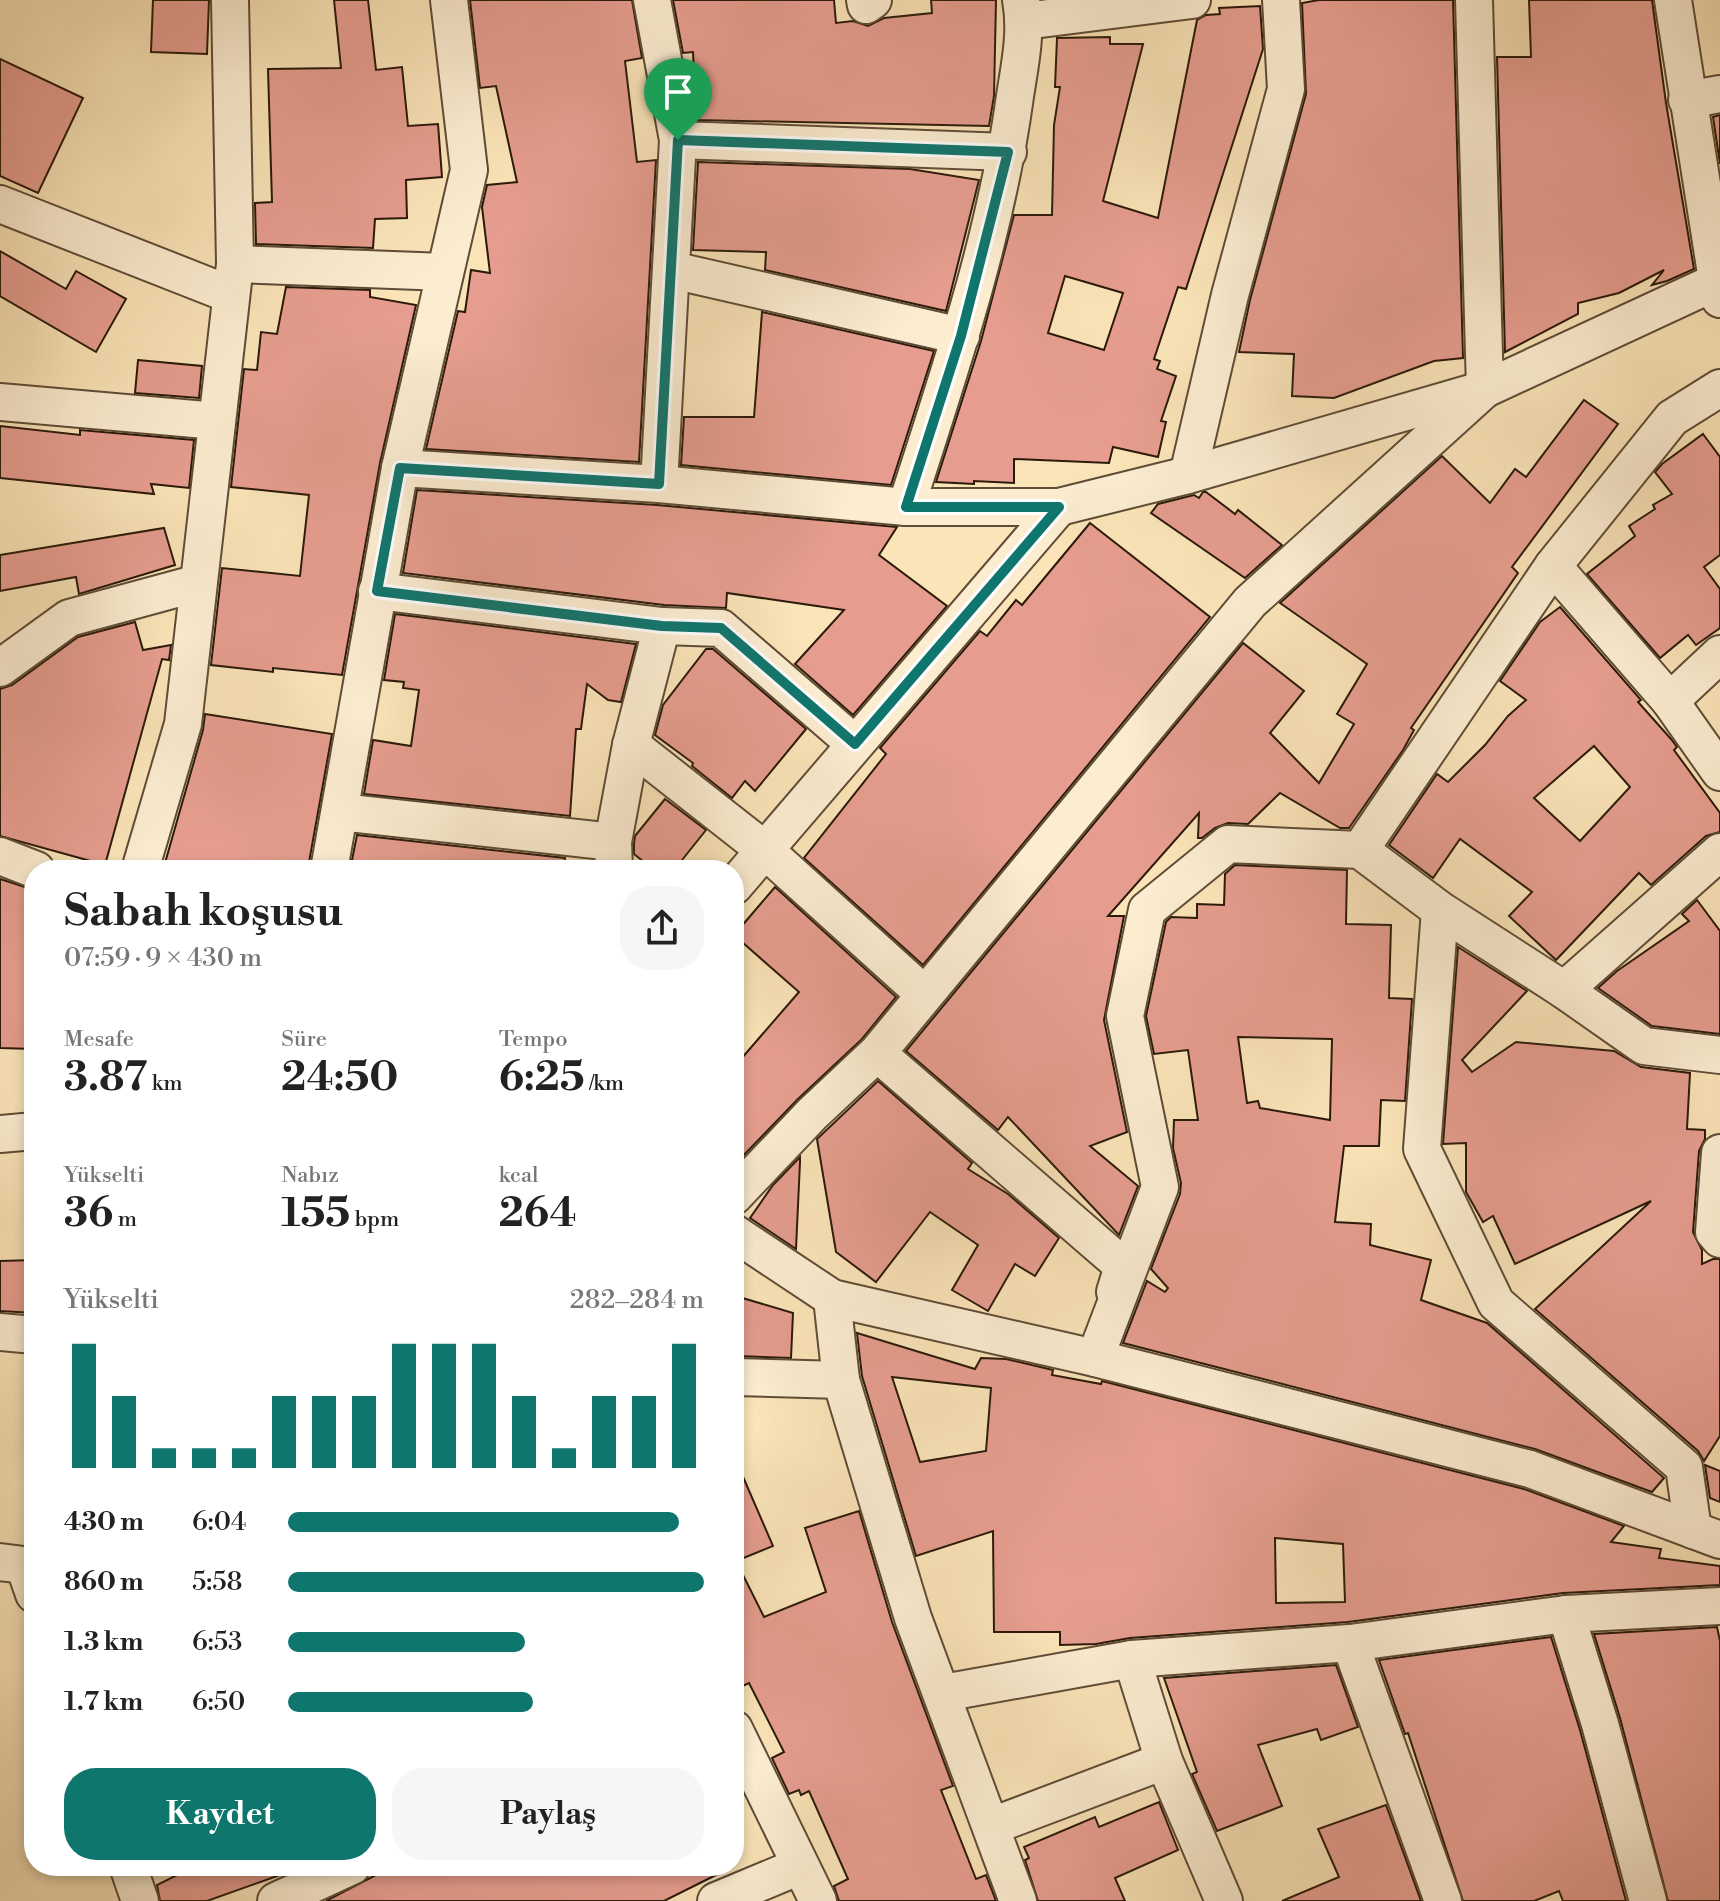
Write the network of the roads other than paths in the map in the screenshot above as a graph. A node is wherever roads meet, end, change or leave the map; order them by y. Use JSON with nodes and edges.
{"nodes":[{"id":1,"x":230,"y":0,"type":"edge"},
{"id":2,"x":449,"y":0,"type":"edge"},
{"id":3,"x":652,"y":0,"type":"edge"},
{"id":4,"x":865,"y":0,"type":"edge"},
{"id":5,"x":873,"y":0,"type":"edge"},
{"id":6,"x":1192,"y":0,"type":"edge"},
{"id":7,"x":1281,"y":0,"type":"edge"},
{"id":8,"x":1474,"y":0,"type":"edge"},
{"id":9,"x":1673,"y":0,"type":"edge"},
{"id":10,"x":1023,"y":11,"type":"edge"},
{"id":11,"x":1704,"y":97,"type":"edge"},
{"id":12,"x":678,"y":140,"type":"junction"},
{"id":13,"x":1008,"y":152,"type":"junction"},
{"id":14,"x":0,"y":204,"type":"edge"},
{"id":15,"x":672,"y":270,"type":"junction"},
{"id":16,"x":445,"y":272,"type":"junction"},
{"id":17,"x":232,"y":279,"type":"junction"},
{"id":18,"x":1719,"y":287,"type":"edge"},
{"id":19,"x":961,"y":336,"type":"junction"},
{"id":20,"x":1720,"y":388,"type":"edge"},
{"id":21,"x":1485,"y":389,"type":"junction"},
{"id":22,"x":0,"y":402,"type":"edge"},
{"id":23,"x":217,"y":421,"type":"junction"},
{"id":24,"x":400,"y":468,"type":"junction"},
{"id":25,"x":1188,"y":475,"type":"junction"},
{"id":26,"x":659,"y":484,"type":"junction"},
{"id":27,"x":906,"y":507,"type":"junction"},
{"id":28,"x":1059,"y":507,"type":"junction"},
{"id":29,"x":1553,"y":566,"type":"junction"},
{"id":30,"x":198,"y":583,"type":"junction"},
{"id":31,"x":377,"y":591,"type":"junction"},
{"id":32,"x":662,"y":626,"type":"junction"},
{"id":33,"x":1720,"y":654,"type":"edge"},
{"id":34,"x":0,"y":668,"type":"edge"},
{"id":35,"x":1677,"y":710,"type":"junction"},
{"id":36,"x":1720,"y":718,"type":"edge"},
{"id":37,"x":855,"y":744,"type":"junction"},
{"id":38,"x":631,"y":745,"type":"junction"},
{"id":39,"x":1720,"y":772,"type":"edge"},
{"id":40,"x":340,"y":812,"type":"junction"},
{"id":41,"x":1360,"y":850,"type":"junction"},
{"id":42,"x":766,"y":851,"type":"junction"},
{"id":43,"x":1720,"y":852,"type":"edge"},
{"id":44,"x":0,"y":856,"type":"edge"},
{"id":45,"x":614,"y":856,"type":"edge"},
{"id":46,"x":143,"y":860,"type":"edge"},
{"id":47,"x":331,"y":860,"type":"edge"},
{"id":48,"x":24,"y":865,"type":"edge"},
{"id":49,"x":744,"y":875,"type":"edge"},
{"id":50,"x":1440,"y":910,"type":"junction"},
{"id":51,"x":1564,"y":990,"type":"junction"},
{"id":52,"x":924,"y":994,"type":"junction"},
{"id":53,"x":877,"y":1053,"type":"junction"},
{"id":54,"x":1720,"y":1055,"type":"edge"},
{"id":55,"x":24,"y":1132,"type":"edge"},
{"id":56,"x":0,"y":1134,"type":"edge"},
{"id":57,"x":1720,"y":1153,"type":"edge"},
{"id":58,"x":744,"y":1185,"type":"edge"},
{"id":59,"x":1720,"y":1239,"type":"edge"},
{"id":60,"x":744,"y":1240,"type":"edge"},
{"id":61,"x":832,"y":1298,"type":"junction"},
{"id":62,"x":0,"y":1332,"type":"edge"},
{"id":63,"x":24,"y":1334,"type":"edge"},
{"id":64,"x":1095,"y":1358,"type":"junction"},
{"id":65,"x":744,"y":1380,"type":"edge"},
{"id":66,"x":841,"y":1380,"type":"junction"},
{"id":67,"x":1707,"y":1535,"type":"edge"},
{"id":68,"x":0,"y":1562,"type":"edge"},
{"id":69,"x":24,"y":1565,"type":"edge"},
{"id":70,"x":1720,"y":1606,"type":"edge"},
{"id":71,"x":1566,"y":1614,"type":"junction"},
{"id":72,"x":1350,"y":1643,"type":"junction"},
{"id":73,"x":1132,"y":1659,"type":"junction"},
{"id":74,"x":943,"y":1693,"type":"junction"},
{"id":75,"x":744,"y":1750,"type":"edge"},
{"id":76,"x":1164,"y":1761,"type":"junction"},
{"id":77,"x":992,"y":1826,"type":"junction"},
{"id":78,"x":800,"y":1866,"type":"junction"},
{"id":79,"x":131,"y":1876,"type":"edge"},
{"id":80,"x":327,"y":1876,"type":"edge"},
{"id":81,"x":140,"y":1901,"type":"edge"},
{"id":82,"x":276,"y":1901,"type":"edge"},
{"id":83,"x":716,"y":1901,"type":"edge"},
{"id":84,"x":818,"y":1901,"type":"edge"},
{"id":85,"x":1018,"y":1901,"type":"edge"},
{"id":86,"x":1224,"y":1901,"type":"edge"},
{"id":87,"x":1443,"y":1901,"type":"edge"},
{"id":88,"x":1648,"y":1901,"type":"edge"}],
"edges":[{"from":1,"to":17,"type":"street"},
{"from":2,"to":16,"type":"street"},
{"from":3,"to":12,"type":"street"},
{"from":4,"to":5,"type":"street"},
{"from":6,"to":10,"type":"street"},
{"from":7,"to":25,"type":"street"},
{"from":8,"to":21,"type":"street"},
{"from":9,"to":11,"type":"street"},
{"from":10,"to":13,"type":"street"},
{"from":11,"to":18,"type":"street"},
{"from":12,"to":13,"type":"street"},
{"from":12,"to":15,"type":"street"},
{"from":13,"to":19,"type":"street"},
{"from":14,"to":17,"type":"street"},
{"from":15,"to":19,"type":"street"},
{"from":15,"to":26,"type":"street"},
{"from":16,"to":17,"type":"street"},
{"from":16,"to":24,"type":"street"},
{"from":17,"to":23,"type":"street"},
{"from":18,"to":21,"type":"street"},
{"from":19,"to":27,"type":"street"},
{"from":20,"to":29,"type":"street"},
{"from":21,"to":25,"type":"street"},
{"from":21,"to":52,"type":"street"},
{"from":22,"to":23,"type":"street"},
{"from":23,"to":30,"type":"street"},
{"from":24,"to":26,"type":"street"},
{"from":24,"to":31,"type":"street"},
{"from":25,"to":28,"type":"street"},
{"from":26,"to":27,"type":"street"},
{"from":27,"to":28,"type":"street"},
{"from":28,"to":37,"type":"street"},
{"from":29,"to":35,"type":"street"},
{"from":29,"to":41,"type":"street"},
{"from":30,"to":34,"type":"street"},
{"from":30,"to":46,"type":"street"},
{"from":31,"to":32,"type":"street"},
{"from":31,"to":40,"type":"street"},
{"from":32,"to":37,"type":"street"},
{"from":32,"to":38,"type":"street"},
{"from":33,"to":35,"type":"street"},
{"from":35,"to":36,"type":"street"},
{"from":35,"to":39,"type":"street"},
{"from":37,"to":42,"type":"street"},
{"from":38,"to":42,"type":"street"},
{"from":38,"to":45,"type":"street"},
{"from":40,"to":45,"type":"street"},
{"from":40,"to":47,"type":"street"},
{"from":41,"to":50,"type":"street"},
{"from":41,"to":64,"type":"street"},
{"from":42,"to":49,"type":"street"},
{"from":42,"to":52,"type":"street"},
{"from":43,"to":51,"type":"street"},
{"from":44,"to":48,"type":"street"},
{"from":50,"to":51,"type":"street"},
{"from":50,"to":67,"type":"street"},
{"from":51,"to":54,"type":"street"},
{"from":52,"to":53,"type":"street"},
{"from":53,"to":58,"type":"street"},
{"from":53,"to":64,"type":"street"},
{"from":55,"to":56,"type":"street"},
{"from":57,"to":59,"type":"street"},
{"from":60,"to":61,"type":"street"},
{"from":61,"to":64,"type":"street"},
{"from":61,"to":66,"type":"street"},
{"from":62,"to":63,"type":"street"},
{"from":64,"to":67,"type":"street"},
{"from":65,"to":66,"type":"street"},
{"from":66,"to":74,"type":"street"},
{"from":68,"to":69,"type":"street"},
{"from":70,"to":71,"type":"street"},
{"from":71,"to":72,"type":"street"},
{"from":71,"to":88,"type":"street"},
{"from":72,"to":73,"type":"street"},
{"from":72,"to":87,"type":"street"},
{"from":73,"to":74,"type":"street"},
{"from":73,"to":76,"type":"street"},
{"from":74,"to":77,"type":"street"},
{"from":75,"to":78,"type":"street"},
{"from":76,"to":77,"type":"street"},
{"from":76,"to":86,"type":"street"},
{"from":77,"to":85,"type":"street"},
{"from":78,"to":83,"type":"street"},
{"from":78,"to":84,"type":"street"},
{"from":79,"to":81,"type":"street"},
{"from":80,"to":82,"type":"street"}]}
